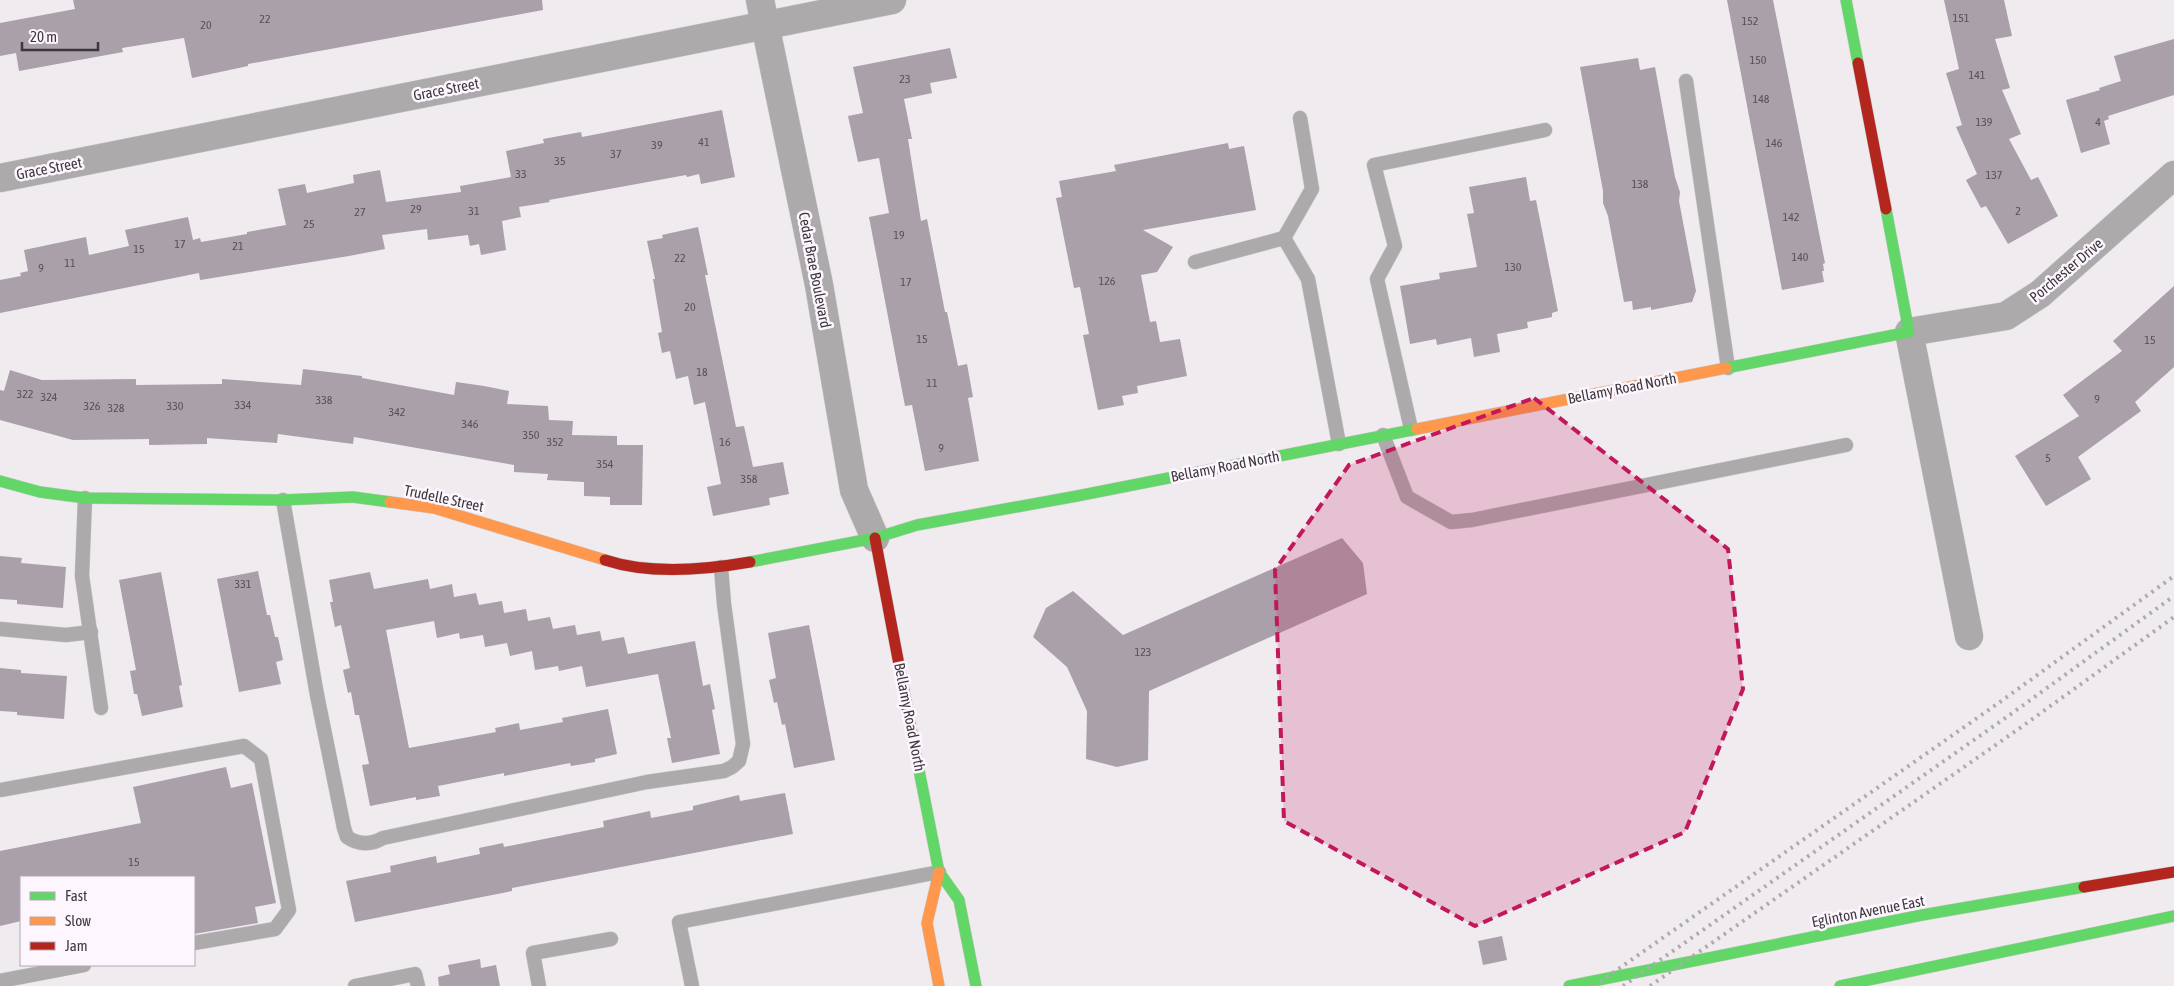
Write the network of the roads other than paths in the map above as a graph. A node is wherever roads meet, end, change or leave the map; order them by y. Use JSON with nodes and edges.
{"nodes":[{"id":1,"x":892,"y":0,"type":"edge"},
{"id":2,"x":1846,"y":0,"type":"edge"},
{"id":3,"x":762,"y":12,"type":"edge"},
{"id":4,"x":1686,"y":81,"type":"dead end"},
{"id":5,"x":1300,"y":118,"type":"dead end"},
{"id":6,"x":1545,"y":130,"type":"dead end"},
{"id":7,"x":2174,"y":175,"type":"edge"},
{"id":8,"x":0,"y":178,"type":"edge"},
{"id":9,"x":1284,"y":238,"type":"junction"},
{"id":10,"x":1196,"y":262,"type":"dead end"},
{"id":11,"x":1909,"y":332,"type":"junction"},
{"id":12,"x":1728,"y":368,"type":"junction"},
{"id":13,"x":1411,"y":429,"type":"junction"},
{"id":14,"x":1383,"y":435,"type":"junction"},
{"id":15,"x":1339,"y":444,"type":"junction"},
{"id":16,"x":1846,"y":445,"type":"dead end"},
{"id":17,"x":0,"y":481,"type":"edge"},
{"id":18,"x":85,"y":498,"type":"junction"},
{"id":19,"x":283,"y":500,"type":"junction"},
{"id":20,"x":875,"y":538,"type":"junction"},
{"id":21,"x":721,"y":567,"type":"junction"},
{"id":22,"x":0,"y":629,"type":"edge"},
{"id":23,"x":91,"y":632,"type":"junction"},
{"id":24,"x":1969,"y":636,"type":"dead end"},
{"id":25,"x":101,"y":708,"type":"dead end"},
{"id":26,"x":0,"y":790,"type":"edge"},
{"id":27,"x":939,"y":872,"type":"junction"},
{"id":28,"x":2174,"y":872,"type":"edge"},
{"id":29,"x":2174,"y":916,"type":"edge"},
{"id":30,"x":610,"y":939,"type":"dead end"},
{"id":31,"x":195,"y":943,"type":"edge"},
{"id":32,"x":79,"y":966,"type":"edge"},
{"id":33,"x":0,"y":982,"type":"edge"},
{"id":34,"x":355,"y":986,"type":"edge"},
{"id":35,"x":418,"y":986,"type":"edge"},
{"id":36,"x":539,"y":986,"type":"edge"},
{"id":37,"x":692,"y":986,"type":"edge"},
{"id":38,"x":939,"y":986,"type":"edge"},
{"id":39,"x":976,"y":986,"type":"edge"},
{"id":40,"x":1568,"y":986,"type":"edge"},
{"id":41,"x":1840,"y":986,"type":"edge"}],
"edges":[{"from":1,"to":3,"type":"street","name":"Grace Street"},
{"from":2,"to":11,"type":"street"},
{"from":3,"to":8,"type":"street","name":"Grace Street"},
{"from":3,"to":20,"type":"street","name":"Cedar Brae Boulevard"},
{"from":4,"to":12,"type":"lane"},
{"from":5,"to":9,"type":"lane"},
{"from":6,"to":13,"type":"lane"},
{"from":7,"to":11,"type":"street","name":"Porchester Drive"},
{"from":9,"to":10,"type":"lane"},
{"from":9,"to":15,"type":"lane"},
{"from":11,"to":12,"type":"street","name":"Bellamy Road North"},
{"from":11,"to":24,"type":"street"},
{"from":12,"to":13,"type":"street","name":"Bellamy Road North"},
{"from":13,"to":14,"type":"street","name":"Bellamy Road North"},
{"from":14,"to":15,"type":"street","name":"Bellamy Road North"},
{"from":14,"to":16,"type":"lane"},
{"from":15,"to":20,"type":"street","name":"Bellamy Road North"},
{"from":17,"to":18,"type":"street","name":"Trudelle Street"},
{"from":18,"to":19,"type":"street","name":"Trudelle Street"},
{"from":18,"to":23,"type":"lane"},
{"from":19,"to":21,"type":"street","name":"Trudelle Street"},
{"from":19,"to":21,"type":"lane"},
{"from":20,"to":21,"type":"street","name":"Trudelle Street"},
{"from":20,"to":27,"type":"street","name":"Bellamy Road North"},
{"from":22,"to":23,"type":"lane"},
{"from":23,"to":25,"type":"lane"},
{"from":26,"to":31,"type":"lane"},
{"from":27,"to":37,"type":"lane"},
{"from":27,"to":38,"type":"street","name":"Bellamy Road North"},
{"from":27,"to":39,"type":"street","name":"Bellamy Road North"},
{"from":28,"to":40,"type":"street","name":"Eglinton Avenue East"},
{"from":29,"to":41,"type":"street"},
{"from":30,"to":36,"type":"lane"},
{"from":32,"to":33,"type":"lane"},
{"from":34,"to":35,"type":"lane"}]}
